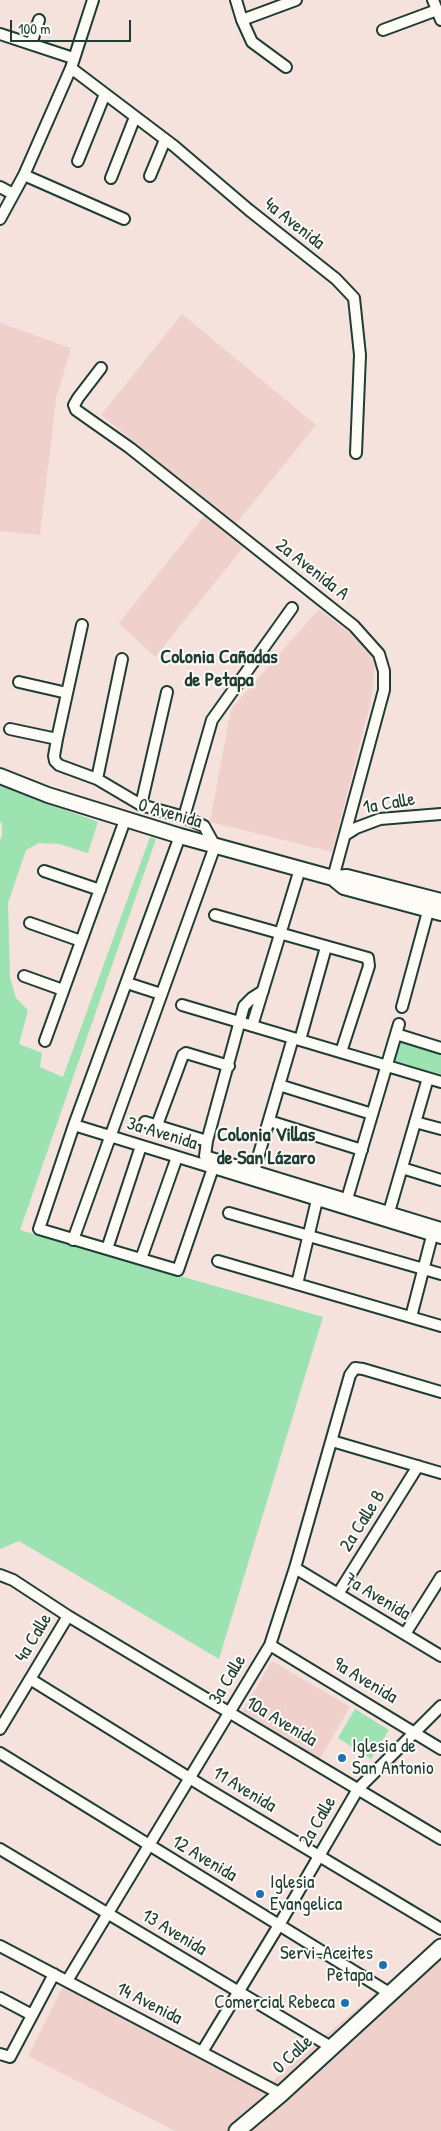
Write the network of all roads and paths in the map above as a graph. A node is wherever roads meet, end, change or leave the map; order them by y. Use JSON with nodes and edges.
{"nodes":[{"id":1,"x":93,"y":0,"type":"edge"},
{"id":2,"x":236,"y":0,"type":"edge"},
{"id":3,"x":296,"y":0,"type":"edge"},
{"id":4,"x":437,"y":10,"type":"edge"},
{"id":5,"x":39,"y":20,"type":"dead end"},
{"id":6,"x":242,"y":20,"type":"junction"},
{"id":7,"x":383,"y":30,"type":"dead end"},
{"id":8,"x":0,"y":34,"type":"edge"},
{"id":9,"x":31,"y":44,"type":"junction"},
{"id":10,"x":72,"y":63,"type":"junction"},
{"id":11,"x":286,"y":67,"type":"dead end"},
{"id":12,"x":104,"y":94,"type":"junction"},
{"id":13,"x":135,"y":117,"type":"junction"},
{"id":14,"x":165,"y":140,"type":"junction"},
{"id":15,"x":78,"y":161,"type":"dead end"},
{"id":16,"x":24,"y":175,"type":"junction"},
{"id":17,"x":150,"y":176,"type":"dead end"},
{"id":18,"x":110,"y":178,"type":"dead end"},
{"id":19,"x":0,"y":187,"type":"edge"},
{"id":20,"x":13,"y":194,"type":"junction"},
{"id":21,"x":0,"y":219,"type":"edge"},
{"id":22,"x":124,"y":219,"type":"dead end"},
{"id":23,"x":101,"y":368,"type":"dead end"},
{"id":24,"x":356,"y":453,"type":"dead end"},
{"id":25,"x":292,"y":608,"type":"dead end"},
{"id":26,"x":82,"y":626,"type":"dead end"},
{"id":27,"x":122,"y":659,"type":"dead end"},
{"id":28,"x":19,"y":682,"type":"dead end"},
{"id":29,"x":167,"y":692,"type":"dead end"},
{"id":30,"x":67,"y":693,"type":"junction"},
{"id":31,"x":10,"y":729,"type":"dead end"},
{"id":32,"x":57,"y":739,"type":"junction"},
{"id":33,"x":0,"y":776,"type":"edge"},
{"id":34,"x":97,"y":779,"type":"junction"},
{"id":35,"x":141,"y":805,"type":"junction"},
{"id":36,"x":441,"y":814,"type":"edge"},
{"id":37,"x":184,"y":817,"type":"junction"},
{"id":38,"x":125,"y":820,"type":"junction"},
{"id":39,"x":345,"y":835,"type":"junction"},
{"id":40,"x":180,"y":836,"type":"junction"},
{"id":41,"x":215,"y":846,"type":"junction"},
{"id":42,"x":300,"y":869,"type":"junction"},
{"id":43,"x":44,"y":871,"type":"dead end"},
{"id":44,"x":333,"y":878,"type":"junction"},
{"id":45,"x":100,"y":890,"type":"junction"},
{"id":46,"x":435,"y":905,"type":"edge"},
{"id":47,"x":214,"y":915,"type":"dead end"},
{"id":48,"x":30,"y":923,"type":"dead end"},
{"id":49,"x":281,"y":934,"type":"junction"},
{"id":50,"x":81,"y":941,"type":"junction"},
{"id":51,"x":326,"y":947,"type":"junction"},
{"id":52,"x":24,"y":976,"type":"dead end"},
{"id":53,"x":127,"y":983,"type":"junction"},
{"id":54,"x":63,"y":990,"type":"junction"},
{"id":55,"x":263,"y":991,"type":"junction"},
{"id":56,"x":161,"y":994,"type":"junction"},
{"id":57,"x":182,"y":1005,"type":"dead end"},
{"id":58,"x":402,"y":1007,"type":"dead end"},
{"id":59,"x":241,"y":1024,"type":"junction"},
{"id":60,"x":399,"y":1024,"type":"dead end"},
{"id":61,"x":252,"y":1026,"type":"junction"},
{"id":62,"x":396,"y":1034,"type":"junction"},
{"id":63,"x":296,"y":1039,"type":"junction"},
{"id":64,"x":45,"y":1041,"type":"dead end"},
{"id":65,"x":441,"y":1048,"type":"edge"},
{"id":66,"x":341,"y":1052,"type":"junction"},
{"id":67,"x":229,"y":1066,"type":"junction"},
{"id":68,"x":386,"y":1066,"type":"junction"},
{"id":69,"x":428,"y":1078,"type":"junction"},
{"id":70,"x":441,"y":1082,"type":"edge"},
{"id":71,"x":279,"y":1085,"type":"junction"},
{"id":72,"x":372,"y":1114,"type":"junction"},
{"id":73,"x":269,"y":1120,"type":"junction"},
{"id":74,"x":145,"y":1122,"type":"dead end"},
{"id":75,"x":415,"y":1122,"type":"junction"},
{"id":76,"x":74,"y":1125,"type":"junction"},
{"id":77,"x":157,"y":1126,"type":"junction"},
{"id":78,"x":441,"y":1129,"type":"edge"},
{"id":79,"x":110,"y":1136,"type":"junction"},
{"id":80,"x":207,"y":1141,"type":"junction"},
{"id":81,"x":141,"y":1146,"type":"junction"},
{"id":82,"x":362,"y":1150,"type":"junction"},
{"id":83,"x":177,"y":1157,"type":"junction"},
{"id":84,"x":213,"y":1168,"type":"junction"},
{"id":85,"x":402,"y":1168,"type":"junction"},
{"id":86,"x":254,"y":1171,"type":"junction"},
{"id":87,"x":441,"y":1180,"type":"edge"},
{"id":88,"x":347,"y":1199,"type":"junction"},
{"id":89,"x":317,"y":1200,"type":"junction"},
{"id":90,"x":389,"y":1212,"type":"junction"},
{"id":91,"x":229,"y":1213,"type":"dead end"},
{"id":92,"x":441,"y":1228,"type":"edge"},
{"id":93,"x":308,"y":1236,"type":"junction"},
{"id":94,"x":437,"y":1237,"type":"edge"},
{"id":95,"x":73,"y":1240,"type":"junction"},
{"id":96,"x":107,"y":1249,"type":"junction"},
{"id":97,"x":141,"y":1259,"type":"junction"},
{"id":98,"x":218,"y":1261,"type":"dead end"},
{"id":99,"x":424,"y":1269,"type":"junction"},
{"id":100,"x":441,"y":1274,"type":"edge"},
{"id":101,"x":297,"y":1284,"type":"junction"},
{"id":102,"x":411,"y":1317,"type":"junction"},
{"id":103,"x":441,"y":1326,"type":"edge"},
{"id":104,"x":441,"y":1392,"type":"edge"},
{"id":105,"x":332,"y":1441,"type":"junction"},
{"id":106,"x":418,"y":1466,"type":"junction"},
{"id":107,"x":441,"y":1473,"type":"edge"},
{"id":108,"x":294,"y":1568,"type":"junction"},
{"id":109,"x":0,"y":1575,"type":"edge"},
{"id":110,"x":441,"y":1577,"type":"edge"},
{"id":111,"x":338,"y":1594,"type":"junction"},
{"id":112,"x":68,"y":1616,"type":"junction"},
{"id":113,"x":404,"y":1634,"type":"junction"},
{"id":114,"x":270,"y":1645,"type":"junction"},
{"id":115,"x":441,"y":1656,"type":"edge"},
{"id":116,"x":30,"y":1679,"type":"junction"},
{"id":117,"x":441,"y":1706,"type":"edge"},
{"id":118,"x":230,"y":1712,"type":"junction"},
{"id":119,"x":0,"y":1730,"type":"edge"},
{"id":120,"x":416,"y":1733,"type":"junction"},
{"id":121,"x":441,"y":1749,"type":"edge"},
{"id":122,"x":0,"y":1753,"type":"edge"},
{"id":123,"x":190,"y":1778,"type":"junction"},
{"id":124,"x":358,"y":1789,"type":"junction"},
{"id":125,"x":441,"y":1839,"type":"edge"},
{"id":126,"x":149,"y":1847,"type":"junction"},
{"id":127,"x":0,"y":1849,"type":"edge"},
{"id":128,"x":318,"y":1856,"type":"junction"},
{"id":129,"x":107,"y":1914,"type":"junction"},
{"id":130,"x":279,"y":1925,"type":"junction"},
{"id":131,"x":441,"y":1929,"type":"edge"},
{"id":132,"x":0,"y":1946,"type":"edge"},
{"id":133,"x":441,"y":1947,"type":"edge"},
{"id":134,"x":54,"y":1974,"type":"junction"},
{"id":135,"x":67,"y":1981,"type":"junction"},
{"id":136,"x":238,"y":1991,"type":"junction"},
{"id":137,"x":391,"y":1994,"type":"junction"},
{"id":138,"x":0,"y":1998,"type":"edge"},
{"id":139,"x":32,"y":2015,"type":"junction"},
{"id":140,"x":331,"y":2047,"type":"junction"},
{"id":141,"x":202,"y":2052,"type":"junction"},
{"id":142,"x":5,"y":2055,"type":"edge"},
{"id":143,"x":280,"y":2094,"type":"junction"},
{"id":144,"x":237,"y":2131,"type":"edge"}],
"edges":[{"from":1,"to":10,"type":"street"},
{"from":2,"to":6,"type":"street"},
{"from":3,"to":6,"type":"street"},
{"from":4,"to":7,"type":"street"},
{"from":5,"to":9,"type":"street"},
{"from":6,"to":11,"type":"street"},
{"from":8,"to":9,"type":"street","name":"4a Avenida"},
{"from":9,"to":10,"type":"street","name":"4a Avenida"},
{"from":10,"to":12,"type":"street","name":"4a Avenida"},
{"from":10,"to":16,"type":"street"},
{"from":12,"to":13,"type":"street","name":"4a Avenida"},
{"from":12,"to":15,"type":"street"},
{"from":13,"to":14,"type":"street","name":"4a Avenida"},
{"from":13,"to":18,"type":"street"},
{"from":14,"to":17,"type":"street"},
{"from":14,"to":24,"type":"street","name":"4a Avenida"},
{"from":16,"to":20,"type":"street"},
{"from":16,"to":22,"type":"street"},
{"from":19,"to":20,"type":"street"},
{"from":20,"to":21,"type":"street"},
{"from":23,"to":39,"type":"street","name":"2a Avenida A"},
{"from":25,"to":37,"type":"street"},
{"from":26,"to":30,"type":"street"},
{"from":27,"to":34,"type":"street"},
{"from":28,"to":30,"type":"street"},
{"from":29,"to":35,"type":"street"},
{"from":30,"to":32,"type":"street"},
{"from":31,"to":32,"type":"street"},
{"from":32,"to":34,"type":"street"},
{"from":33,"to":38,"type":"main road","name":"0 Avenida"},
{"from":34,"to":35,"type":"street"},
{"from":35,"to":37,"type":"street"},
{"from":36,"to":39,"type":"street","name":"1a Calle"},
{"from":37,"to":41,"type":"street"},
{"from":38,"to":40,"type":"main road","name":"0 Avenida"},
{"from":38,"to":45,"type":"street"},
{"from":39,"to":44,"type":"street","name":"2a Avenida A"},
{"from":40,"to":41,"type":"main road","name":"0 Avenida"},
{"from":40,"to":53,"type":"street"},
{"from":41,"to":42,"type":"main road","name":"0 Avenida"},
{"from":41,"to":56,"type":"street"},
{"from":42,"to":44,"type":"main road","name":"0 Avenida"},
{"from":42,"to":49,"type":"street"},
{"from":43,"to":45,"type":"street"},
{"from":44,"to":46,"type":"main road","name":"0 Avenida"},
{"from":45,"to":50,"type":"street"},
{"from":46,"to":58,"type":"street"},
{"from":47,"to":49,"type":"street"},
{"from":48,"to":50,"type":"street"},
{"from":49,"to":51,"type":"street"},
{"from":49,"to":55,"type":"street"},
{"from":50,"to":54,"type":"street"},
{"from":51,"to":63,"type":"street"},
{"from":51,"to":66,"type":"street"},
{"from":52,"to":54,"type":"street"},
{"from":53,"to":56,"type":"street"},
{"from":53,"to":76,"type":"street"},
{"from":54,"to":64,"type":"street"},
{"from":55,"to":59,"type":"street"},
{"from":55,"to":61,"type":"street"},
{"from":56,"to":79,"type":"street"},
{"from":57,"to":59,"type":"street"},
{"from":59,"to":61,"type":"street"},
{"from":59,"to":67,"type":"street"},
{"from":60,"to":62,"type":"street"},
{"from":61,"to":63,"type":"street"},
{"from":62,"to":65,"type":"street"},
{"from":62,"to":68,"type":"street"},
{"from":63,"to":66,"type":"street"},
{"from":63,"to":71,"type":"street"},
{"from":66,"to":68,"type":"street"},
{"from":67,"to":77,"type":"street"},
{"from":67,"to":80,"type":"street"},
{"from":68,"to":69,"type":"street"},
{"from":68,"to":72,"type":"street"},
{"from":69,"to":70,"type":"street"},
{"from":69,"to":75,"type":"street"},
{"from":71,"to":72,"type":"street"},
{"from":71,"to":73,"type":"street"},
{"from":72,"to":82,"type":"street"},
{"from":73,"to":82,"type":"street"},
{"from":73,"to":86,"type":"street"},
{"from":74,"to":77,"type":"street"},
{"from":75,"to":78,"type":"street"},
{"from":75,"to":85,"type":"street"},
{"from":76,"to":79,"type":"street","name":"3a Avenida"},
{"from":76,"to":95,"type":"street"},
{"from":77,"to":80,"type":"street"},
{"from":79,"to":81,"type":"street","name":"3a Avenida"},
{"from":79,"to":95,"type":"street"},
{"from":80,"to":86,"type":"street"},
{"from":81,"to":83,"type":"street","name":"3a Avenida"},
{"from":81,"to":96,"type":"street"},
{"from":82,"to":88,"type":"street"},
{"from":83,"to":84,"type":"street","name":"3a Avenida"},
{"from":83,"to":97,"type":"street"},
{"from":84,"to":89,"type":"street","name":"3a Avenida"},
{"from":84,"to":97,"type":"street"},
{"from":85,"to":87,"type":"street"},
{"from":85,"to":90,"type":"street"},
{"from":86,"to":88,"type":"street"},
{"from":88,"to":90,"type":"street"},
{"from":89,"to":93,"type":"street"},
{"from":89,"to":94,"type":"street","name":"3a Avenida"},
{"from":90,"to":92,"type":"street"},
{"from":91,"to":93,"type":"street"},
{"from":93,"to":99,"type":"street"},
{"from":93,"to":101,"type":"street"},
{"from":94,"to":99,"type":"street"},
{"from":95,"to":96,"type":"street"},
{"from":96,"to":97,"type":"street"},
{"from":98,"to":101,"type":"street"},
{"from":99,"to":100,"type":"street"},
{"from":99,"to":102,"type":"street"},
{"from":101,"to":102,"type":"street"},
{"from":102,"to":103,"type":"street"},
{"from":104,"to":105,"type":"street","name":"3a Calle"},
{"from":105,"to":106,"type":"street"},
{"from":105,"to":108,"type":"street","name":"3a Calle"},
{"from":106,"to":107,"type":"street"},
{"from":106,"to":111,"type":"street","name":"2a Calle B"},
{"from":108,"to":111,"type":"street","name":"7a Avenida"},
{"from":108,"to":114,"type":"street","name":"3a Calle"},
{"from":109,"to":112,"type":"street","name":"10a Avenida"},
{"from":110,"to":113,"type":"street"},
{"from":111,"to":113,"type":"street","name":"7a Avenida"},
{"from":112,"to":116,"type":"street","name":"4a Calle"},
{"from":112,"to":118,"type":"street","name":"10a Avenida"},
{"from":113,"to":115,"type":"street","name":"7a Avenida"},
{"from":114,"to":118,"type":"street","name":"3a Calle"},
{"from":114,"to":120,"type":"street","name":"9a Avenida"},
{"from":116,"to":119,"type":"street","name":"4a Calle"},
{"from":116,"to":123,"type":"street","name":"11 Avenida"},
{"from":117,"to":120,"type":"street","name":"2a Calle"},
{"from":118,"to":123,"type":"street","name":"3a Calle"},
{"from":118,"to":124,"type":"street","name":"10a Avenida"},
{"from":120,"to":121,"type":"street","name":"9a Avenida"},
{"from":120,"to":124,"type":"street","name":"2a Calle"},
{"from":122,"to":126,"type":"street","name":"12 Avenida"},
{"from":123,"to":126,"type":"street","name":"3a Calle"},
{"from":123,"to":128,"type":"street","name":"11 Avenida"},
{"from":124,"to":125,"type":"street","name":"10a Avenida"},
{"from":124,"to":128,"type":"street","name":"2a Calle"},
{"from":126,"to":129,"type":"street","name":"3a Calle"},
{"from":126,"to":130,"type":"street","name":"12 Avenida"},
{"from":127,"to":129,"type":"street","name":"13 Avenida"},
{"from":128,"to":130,"type":"street","name":"2a Calle"},
{"from":128,"to":131,"type":"street","name":"11 Avenida"},
{"from":129,"to":135,"type":"street","name":"3a Calle"},
{"from":129,"to":136,"type":"street","name":"13 Avenida"},
{"from":130,"to":136,"type":"street","name":"2a Calle"},
{"from":130,"to":137,"type":"street","name":"12 Avenida"},
{"from":132,"to":134,"type":"street","name":"14 Avenida"},
{"from":133,"to":137,"type":"main road","name":"0 Calle"},
{"from":134,"to":135,"type":"street","name":"14 Avenida"},
{"from":134,"to":139,"type":"street"},
{"from":135,"to":141,"type":"street","name":"14 Avenida"},
{"from":136,"to":140,"type":"street","name":"13 Avenida"},
{"from":136,"to":141,"type":"street","name":"2a Calle"},
{"from":137,"to":140,"type":"main road","name":"0 Calle"},
{"from":138,"to":139,"type":"street"},
{"from":139,"to":142,"type":"street"},
{"from":140,"to":143,"type":"main road","name":"0 Calle"},
{"from":141,"to":143,"type":"street","name":"14 Avenida"},
{"from":143,"to":144,"type":"main road","name":"0 Calle"}]}
